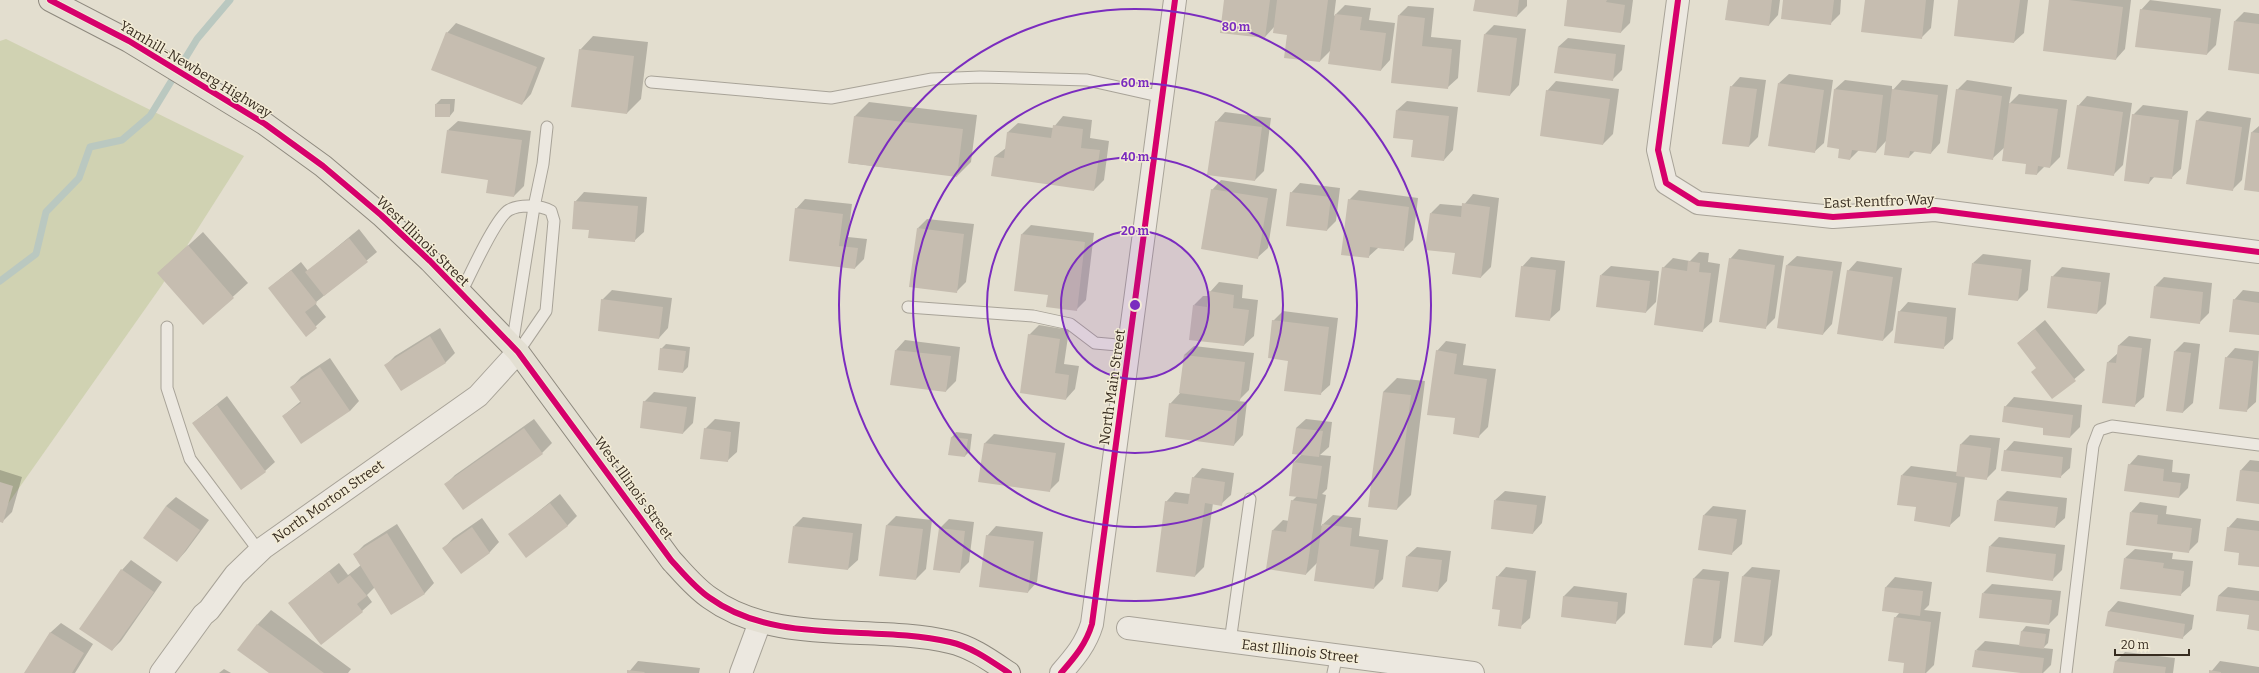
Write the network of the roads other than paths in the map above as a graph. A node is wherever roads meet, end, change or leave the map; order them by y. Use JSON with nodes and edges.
{"nodes":[{"id":1,"x":1175,"y":0,"type":"edge"},
{"id":2,"x":1678,"y":0,"type":"edge"},
{"id":3,"x":53,"y":1,"type":"edge"},
{"id":4,"x":651,"y":82,"type":"dead end"},
{"id":5,"x":1162,"y":97,"type":"junction"},
{"id":6,"x":547,"y":127,"type":"dead end"},
{"id":7,"x":323,"y":166,"type":"joint"},
{"id":8,"x":534,"y":207,"type":"junction"},
{"id":9,"x":2259,"y":252,"type":"edge"},
{"id":10,"x":461,"y":293,"type":"junction"},
{"id":11,"x":908,"y":307,"type":"dead end"},
{"id":12,"x":167,"y":327,"type":"dead end"},
{"id":13,"x":1129,"y":346,"type":"junction"},
{"id":14,"x":515,"y":349,"type":"junction"},
{"id":15,"x":2259,"y":445,"type":"edge"},
{"id":16,"x":1250,"y":499,"type":"dead end"},
{"id":17,"x":259,"y":551,"type":"junction"},
{"id":18,"x":760,"y":622,"type":"junction"},
{"id":19,"x":1128,"y":628,"type":"dead end"},
{"id":20,"x":1230,"y":642,"type":"junction"},
{"id":21,"x":1335,"y":664,"type":"edge"},
{"id":22,"x":161,"y":673,"type":"edge"},
{"id":23,"x":741,"y":673,"type":"edge"},
{"id":24,"x":1009,"y":673,"type":"edge"},
{"id":25,"x":1061,"y":673,"type":"edge"},
{"id":26,"x":1473,"y":673,"type":"edge"},
{"id":27,"x":2066,"y":673,"type":"edge"}],
"edges":[{"from":1,"to":5,"type":"street","name":"North Main Street"},
{"from":2,"to":9,"type":"street","name":"East Rentfro Way"},
{"from":3,"to":7,"type":"main road","name":"Yamhill-Newberg Highway"},
{"from":4,"to":5,"type":"lane"},
{"from":5,"to":13,"type":"street","name":"North Main Street"},
{"from":6,"to":8,"type":"lane"},
{"from":7,"to":10,"type":"main road","name":"West Illinois Street"},
{"from":8,"to":10,"type":"lane"},
{"from":8,"to":14,"type":"lane"},
{"from":8,"to":14,"type":"lane"},
{"from":10,"to":14,"type":"main road","name":"West Illinois Street"},
{"from":11,"to":13,"type":"lane"},
{"from":12,"to":17,"type":"lane"},
{"from":13,"to":25,"type":"street","name":"North Main Street"},
{"from":14,"to":17,"type":"street","name":"North Morton Street"},
{"from":14,"to":18,"type":"main road","name":"West Illinois Street"},
{"from":15,"to":27,"type":"lane"},
{"from":16,"to":20,"type":"lane"},
{"from":17,"to":22,"type":"street","name":"North Morton Street"},
{"from":18,"to":23,"type":"street"},
{"from":18,"to":24,"type":"main road","name":"West Illinois Street"},
{"from":19,"to":20,"type":"street","name":"East Illinois Street"},
{"from":20,"to":21,"type":"street","name":"East Illinois Street"},
{"from":21,"to":26,"type":"street","name":"East Illinois Street"}]}
